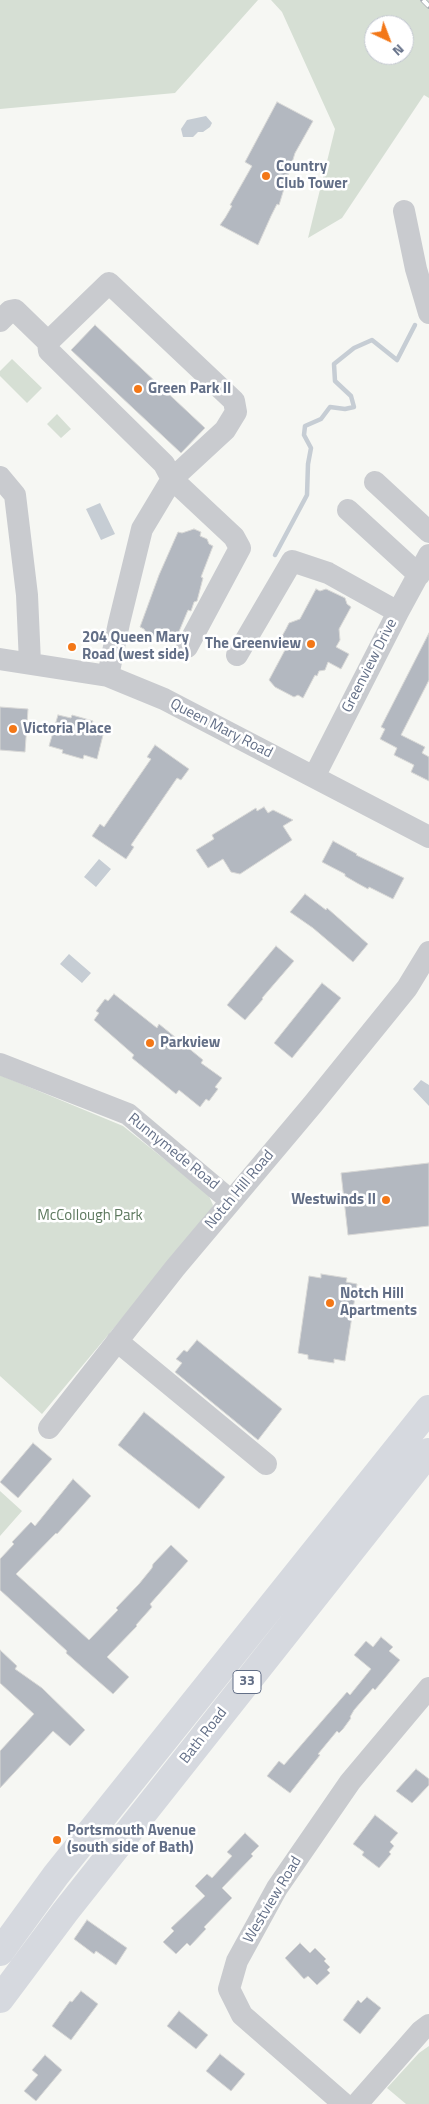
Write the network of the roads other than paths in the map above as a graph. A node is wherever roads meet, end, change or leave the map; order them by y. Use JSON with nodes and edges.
{"nodes":[{"id":1,"x":404,"y":210,"type":"dead end"},
{"id":2,"x":429,"y":313,"type":"edge"},
{"id":3,"x":0,"y":321,"type":"edge"},
{"id":4,"x":48,"y":342,"type":"junction"},
{"id":5,"x":0,"y":477,"type":"edge"},
{"id":6,"x":172,"y":479,"type":"junction"},
{"id":7,"x":375,"y":482,"type":"dead end"},
{"id":8,"x":348,"y":510,"type":"dead end"},
{"id":9,"x":429,"y":532,"type":"edge"},
{"id":10,"x":429,"y":555,"type":"edge"},
{"id":11,"x":419,"y":575,"type":"junction"},
{"id":12,"x":398,"y":612,"type":"junction"},
{"id":13,"x":187,"y":647,"type":"dead end"},
{"id":14,"x":237,"y":656,"type":"dead end"},
{"id":15,"x":0,"y":659,"type":"edge"},
{"id":16,"x":30,"y":663,"type":"junction"},
{"id":17,"x":108,"y":676,"type":"junction"},
{"id":18,"x":314,"y":777,"type":"junction"},
{"id":19,"x":429,"y":837,"type":"edge"},
{"id":20,"x":429,"y":952,"type":"edge"},
{"id":21,"x":0,"y":1064,"type":"edge"},
{"id":22,"x":231,"y":1201,"type":"junction"},
{"id":23,"x":117,"y":1341,"type":"junction"},
{"id":24,"x":429,"y":1409,"type":"edge"},
{"id":25,"x":49,"y":1428,"type":"dead end"},
{"id":26,"x":426,"y":1459,"type":"edge"},
{"id":27,"x":266,"y":1464,"type":"dead end"},
{"id":28,"x":429,"y":1688,"type":"edge"},
{"id":29,"x":56,"y":1875,"type":"junction"},
{"id":30,"x":0,"y":1928,"type":"edge"},
{"id":31,"x":0,"y":1952,"type":"edge"},
{"id":32,"x":0,"y":1998,"type":"edge"},
{"id":33,"x":429,"y":2025,"type":"edge"},
{"id":34,"x":344,"y":2104,"type":"edge"},
{"id":35,"x":357,"y":2104,"type":"edge"}],
"edges":[{"from":1,"to":2,"type":"street"},
{"from":3,"to":4,"type":"street"},
{"from":4,"to":6,"type":"street"},
{"from":4,"to":6,"type":"street"},
{"from":5,"to":16,"type":"street"},
{"from":6,"to":13,"type":"street"},
{"from":6,"to":17,"type":"street"},
{"from":7,"to":9,"type":"street"},
{"from":8,"to":11,"type":"street"},
{"from":10,"to":11,"type":"street","name":"Greenview Drive"},
{"from":11,"to":12,"type":"street","name":"Greenview Drive"},
{"from":12,"to":14,"type":"street"},
{"from":12,"to":18,"type":"street","name":"Greenview Drive"},
{"from":15,"to":16,"type":"street","name":"Queen Mary Road"},
{"from":16,"to":17,"type":"street","name":"Queen Mary Road"},
{"from":17,"to":18,"type":"street","name":"Queen Mary Road"},
{"from":18,"to":19,"type":"street","name":"Queen Mary Road"},
{"from":20,"to":22,"type":"street","name":"Notch Hill Road"},
{"from":21,"to":22,"type":"street","name":"Runnymede Road"},
{"from":22,"to":23,"type":"street","name":"Notch Hill Road"},
{"from":23,"to":25,"type":"street","name":"Notch Hill Road"},
{"from":23,"to":27,"type":"street"},
{"from":24,"to":29,"type":"main road","name":"Bath Road","number":"33"},
{"from":26,"to":32,"type":"main road","name":"Bath Road","number":"33"},
{"from":28,"to":34,"type":"street","name":"Westview Road"},
{"from":29,"to":30,"type":"main road"},
{"from":29,"to":31,"type":"main road","name":"Bath Road","number":"33"},
{"from":33,"to":35,"type":"street"}]}
